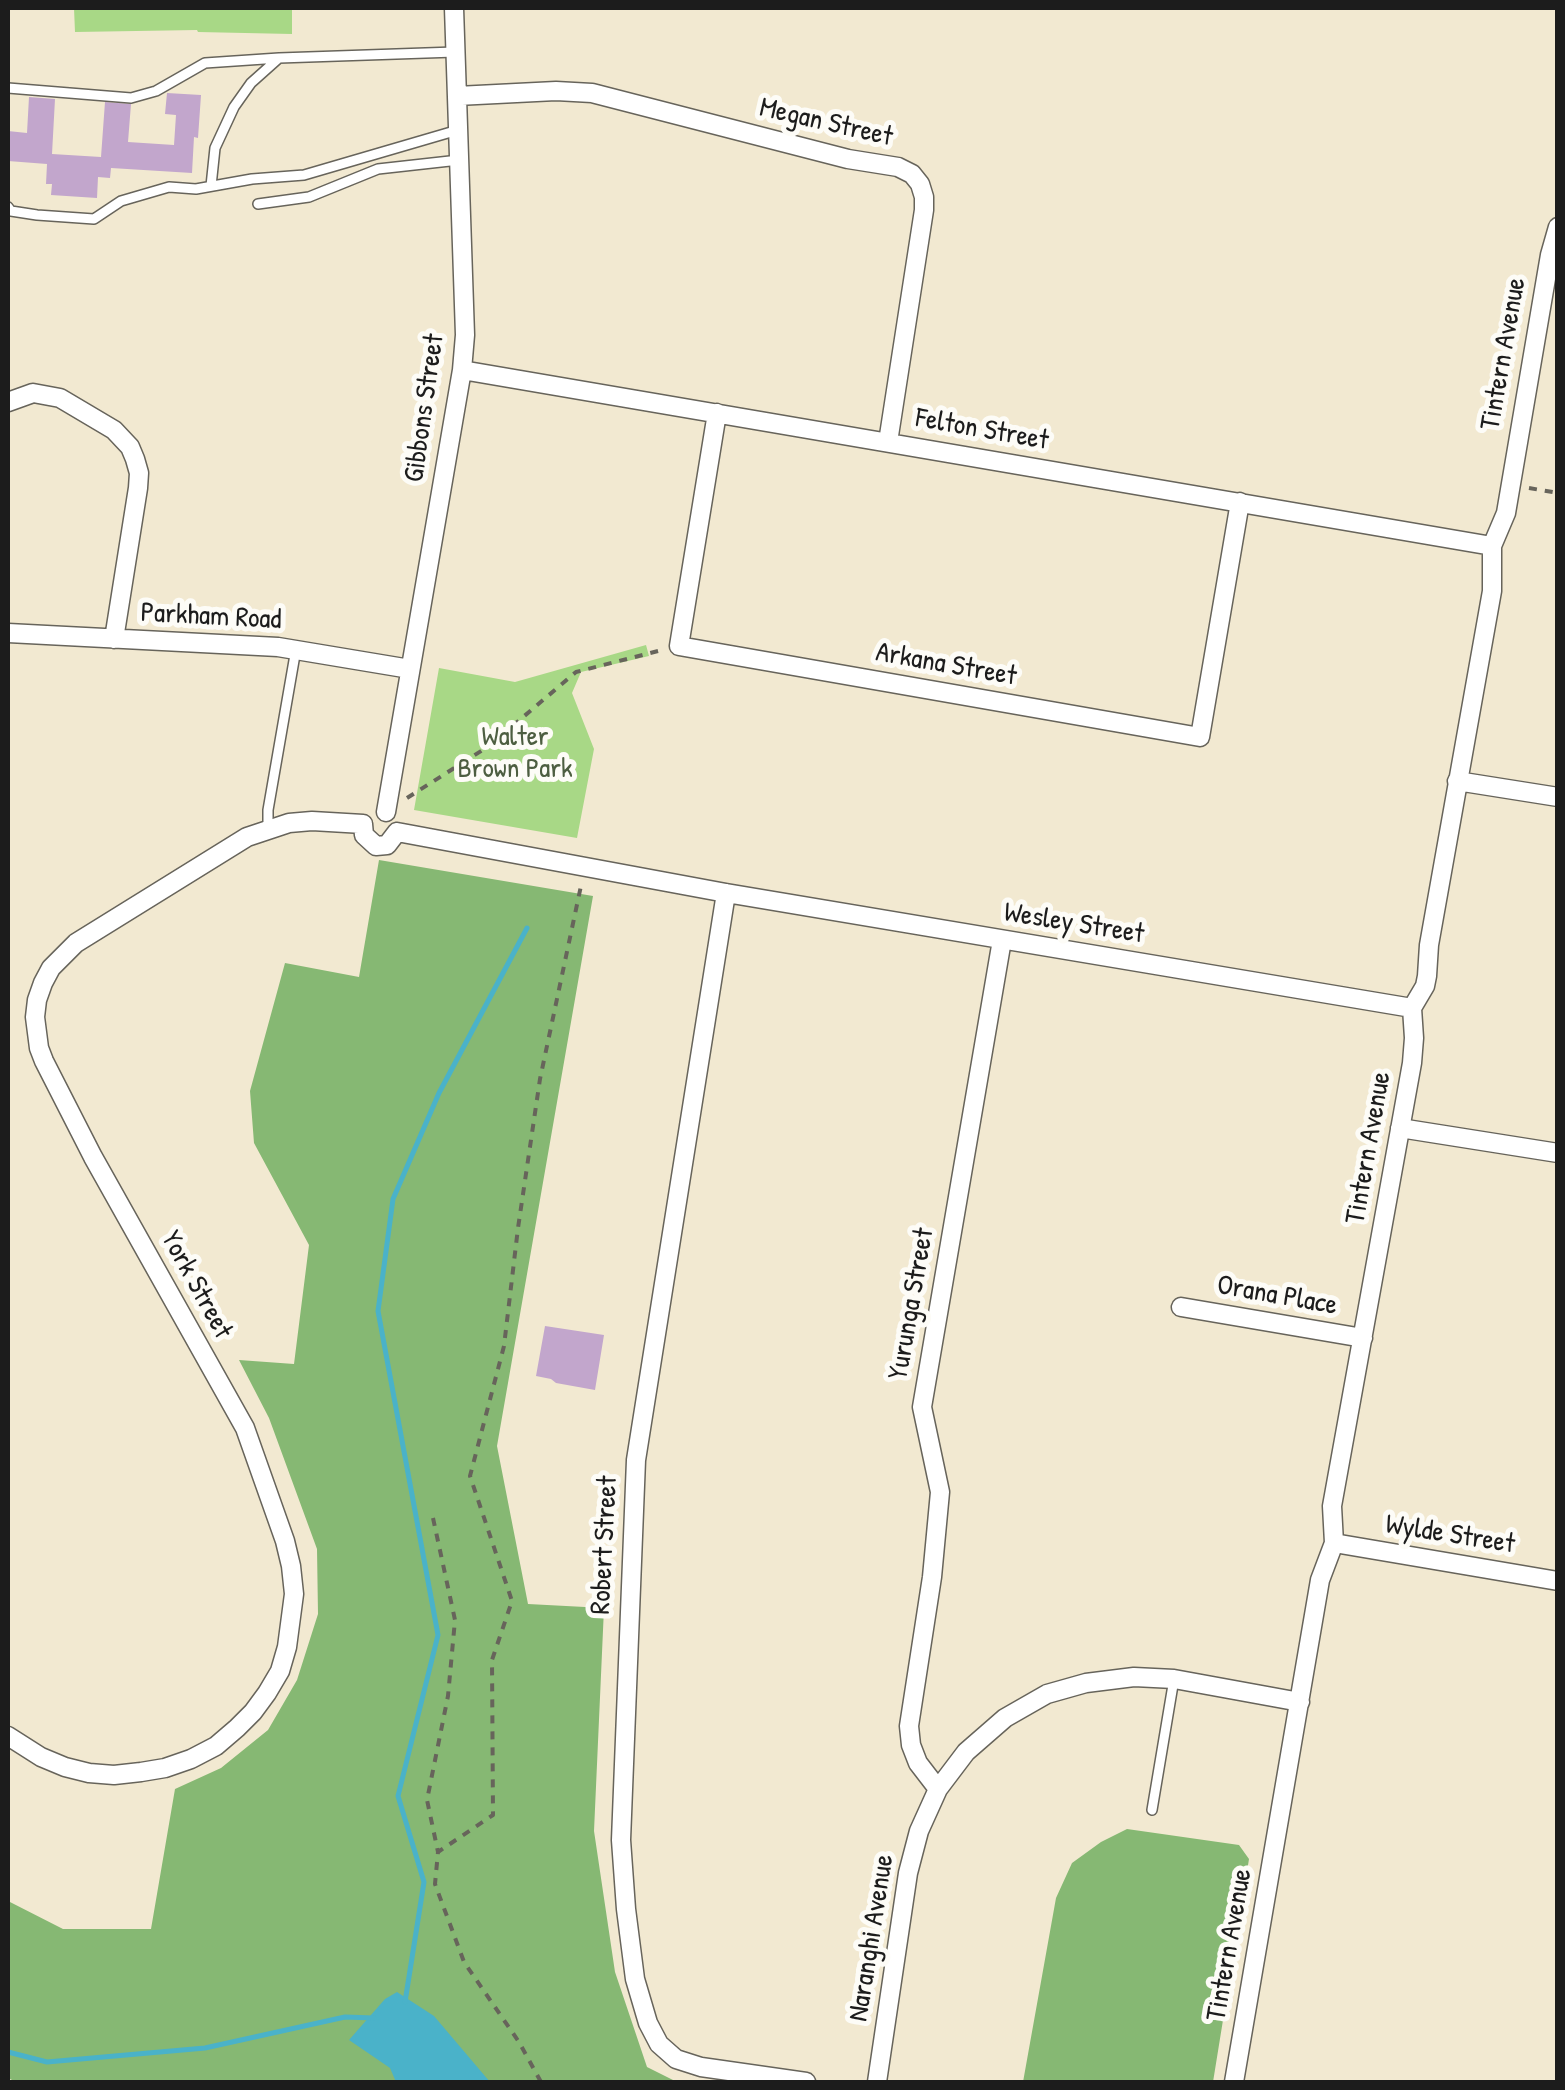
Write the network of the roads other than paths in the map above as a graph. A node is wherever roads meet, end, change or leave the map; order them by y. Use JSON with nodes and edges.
{"nodes":[{"id":1,"x":454,"y":8,"type":"edge"},
{"id":2,"x":456,"y":52,"type":"junction"},
{"id":3,"x":278,"y":58,"type":"junction"},
{"id":4,"x":8,"y":88,"type":"edge"},
{"id":5,"x":457,"y":96,"type":"junction"},
{"id":6,"x":458,"y":130,"type":"junction"},
{"id":7,"x":459,"y":160,"type":"junction"},
{"id":8,"x":211,"y":186,"type":"junction"},
{"id":9,"x":258,"y":204,"type":"dead end"},
{"id":10,"x":8,"y":208,"type":"edge"},
{"id":11,"x":1558,"y":226,"type":"edge"},
{"id":12,"x":462,"y":370,"type":"junction"},
{"id":13,"x":8,"y":402,"type":"edge"},
{"id":14,"x":716,"y":413,"type":"junction"},
{"id":15,"x":888,"y":442,"type":"junction"},
{"id":16,"x":1240,"y":502,"type":"junction"},
{"id":17,"x":1492,"y":546,"type":"junction"},
{"id":18,"x":8,"y":634,"type":"edge"},
{"id":19,"x":114,"y":639,"type":"junction"},
{"id":20,"x":296,"y":649,"type":"junction"},
{"id":21,"x":410,"y":669,"type":"junction"},
{"id":22,"x":1457,"y":781,"type":"junction"},
{"id":23,"x":1558,"y":797,"type":"edge"},
{"id":24,"x":387,"y":804,"type":"junction"},
{"id":25,"x":363,"y":824,"type":"junction"},
{"id":26,"x":268,"y":829,"type":"junction"},
{"id":27,"x":397,"y":832,"type":"junction"},
{"id":28,"x":726,"y":894,"type":"junction"},
{"id":29,"x":1002,"y":940,"type":"junction"},
{"id":30,"x":1412,"y":1008,"type":"junction"},
{"id":31,"x":1400,"y":1128,"type":"junction"},
{"id":32,"x":1558,"y":1153,"type":"edge"},
{"id":33,"x":1181,"y":1308,"type":"dead end"},
{"id":34,"x":1363,"y":1338,"type":"junction"},
{"id":35,"x":1334,"y":1544,"type":"junction"},
{"id":36,"x":1558,"y":1580,"type":"edge"},
{"id":37,"x":1174,"y":1679,"type":"junction"},
{"id":38,"x":1300,"y":1702,"type":"junction"},
{"id":39,"x":8,"y":1736,"type":"edge"},
{"id":40,"x":938,"y":1789,"type":"junction"},
{"id":41,"x":1152,"y":1810,"type":"dead end"},
{"id":42,"x":806,"y":2082,"type":"edge"},
{"id":43,"x":878,"y":2082,"type":"edge"},
{"id":44,"x":1234,"y":2082,"type":"edge"}],
"edges":[{"from":1,"to":2,"type":"street","name":"Gibbons Street"},
{"from":2,"to":3,"type":"lane"},
{"from":2,"to":5,"type":"street","name":"Gibbons Street"},
{"from":3,"to":4,"type":"lane"},
{"from":3,"to":8,"type":"lane"},
{"from":5,"to":6,"type":"street","name":"Gibbons Street"},
{"from":5,"to":15,"type":"street","name":"Megan Street"},
{"from":6,"to":7,"type":"street","name":"Gibbons Street"},
{"from":6,"to":8,"type":"lane"},
{"from":7,"to":9,"type":"lane"},
{"from":7,"to":12,"type":"street","name":"Gibbons Street"},
{"from":8,"to":10,"type":"lane"},
{"from":11,"to":17,"type":"street","name":"Tintern Avenue"},
{"from":12,"to":14,"type":"street","name":"Felton Street"},
{"from":12,"to":21,"type":"street","name":"Gibbons Street"},
{"from":13,"to":19,"type":"street"},
{"from":14,"to":15,"type":"street","name":"Felton Street"},
{"from":14,"to":16,"type":"street","name":"Arkana Street"},
{"from":15,"to":16,"type":"street","name":"Felton Street"},
{"from":16,"to":17,"type":"street","name":"Felton Street"},
{"from":17,"to":22,"type":"street","name":"Tintern Avenue"},
{"from":18,"to":19,"type":"street","name":"Parkham Road"},
{"from":19,"to":20,"type":"street","name":"Parkham Road"},
{"from":20,"to":21,"type":"street","name":"Parkham Road"},
{"from":20,"to":26,"type":"lane"},
{"from":21,"to":24,"type":"street","name":"Gibbons Street"},
{"from":22,"to":23,"type":"street"},
{"from":22,"to":30,"type":"street","name":"Tintern Avenue"},
{"from":24,"to":25,"type":"street"},
{"from":24,"to":27,"type":"street"},
{"from":25,"to":26,"type":"street","name":"York Street"},
{"from":25,"to":27,"type":"street"},
{"from":26,"to":39,"type":"street","name":"York Street"},
{"from":27,"to":28,"type":"street"},
{"from":28,"to":29,"type":"street","name":"Wesley Street"},
{"from":28,"to":42,"type":"street","name":"Robert Street"},
{"from":29,"to":30,"type":"street","name":"Wesley Street"},
{"from":29,"to":40,"type":"street","name":"Yurunga Street"},
{"from":30,"to":31,"type":"street","name":"Tintern Avenue"},
{"from":31,"to":32,"type":"street"},
{"from":31,"to":34,"type":"street","name":"Tintern Avenue"},
{"from":33,"to":34,"type":"street","name":"Orana Place"},
{"from":34,"to":35,"type":"street","name":"Tintern Avenue"},
{"from":35,"to":36,"type":"street","name":"Wylde Street"},
{"from":35,"to":38,"type":"street","name":"Tintern Avenue"},
{"from":37,"to":38,"type":"street","name":"Naranghi Avenue"},
{"from":37,"to":40,"type":"street","name":"Naranghi Avenue"},
{"from":37,"to":41,"type":"lane"},
{"from":38,"to":44,"type":"street","name":"Tintern Avenue"},
{"from":40,"to":43,"type":"street","name":"Naranghi Avenue"}]}
